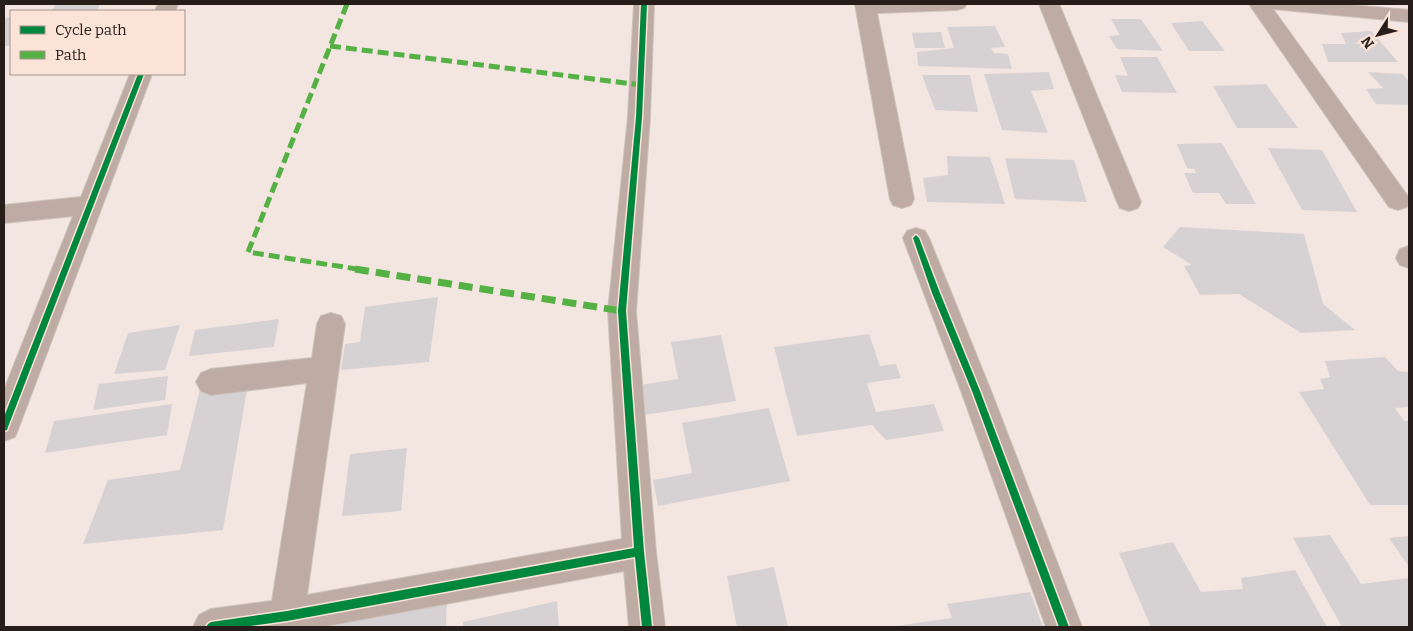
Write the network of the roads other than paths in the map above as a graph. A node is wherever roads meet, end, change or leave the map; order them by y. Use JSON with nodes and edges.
{"nodes":[{"id":1,"x":644,"y":4,"type":"edge"},
{"id":2,"x":957,"y":4,"type":"edge"},
{"id":3,"x":1049,"y":4,"type":"edge"},
{"id":4,"x":1259,"y":4,"type":"edge"},
{"id":5,"x":1275,"y":4,"type":"edge"},
{"id":6,"x":866,"y":5,"type":"edge"},
{"id":7,"x":1409,"y":16,"type":"edge"},
{"id":8,"x":141,"y":75,"type":"edge"},
{"id":9,"x":902,"y":199,"type":"dead end"},
{"id":10,"x":1398,"y":201,"type":"dead end"},
{"id":11,"x":1128,"y":202,"type":"dead end"},
{"id":12,"x":91,"y":205,"type":"junction"},
{"id":13,"x":4,"y":214,"type":"edge"},
{"id":14,"x":916,"y":238,"type":"dead end"},
{"id":15,"x":331,"y":324,"type":"dead end"},
{"id":16,"x":324,"y":369,"type":"junction"},
{"id":17,"x":211,"y":382,"type":"dead end"},
{"id":18,"x":4,"y":427,"type":"edge"},
{"id":19,"x":639,"y":552,"type":"junction"},
{"id":20,"x":286,"y":622,"type":"edge"},
{"id":21,"x":211,"y":627,"type":"edge"},
{"id":22,"x":647,"y":627,"type":"edge"},
{"id":23,"x":1064,"y":627,"type":"edge"}],
"edges":[{"from":1,"to":19,"type":"street"},
{"from":2,"to":6,"type":"street"},
{"from":3,"to":11,"type":"street"},
{"from":4,"to":10,"type":"street"},
{"from":5,"to":7,"type":"street"},
{"from":6,"to":9,"type":"street"},
{"from":8,"to":12,"type":"street"},
{"from":12,"to":13,"type":"street"},
{"from":12,"to":18,"type":"street"},
{"from":14,"to":23,"type":"street"},
{"from":15,"to":16,"type":"street"},
{"from":16,"to":17,"type":"street"},
{"from":16,"to":20,"type":"street"},
{"from":19,"to":20,"type":"street"},
{"from":19,"to":22,"type":"street"},
{"from":20,"to":21,"type":"street"}]}
